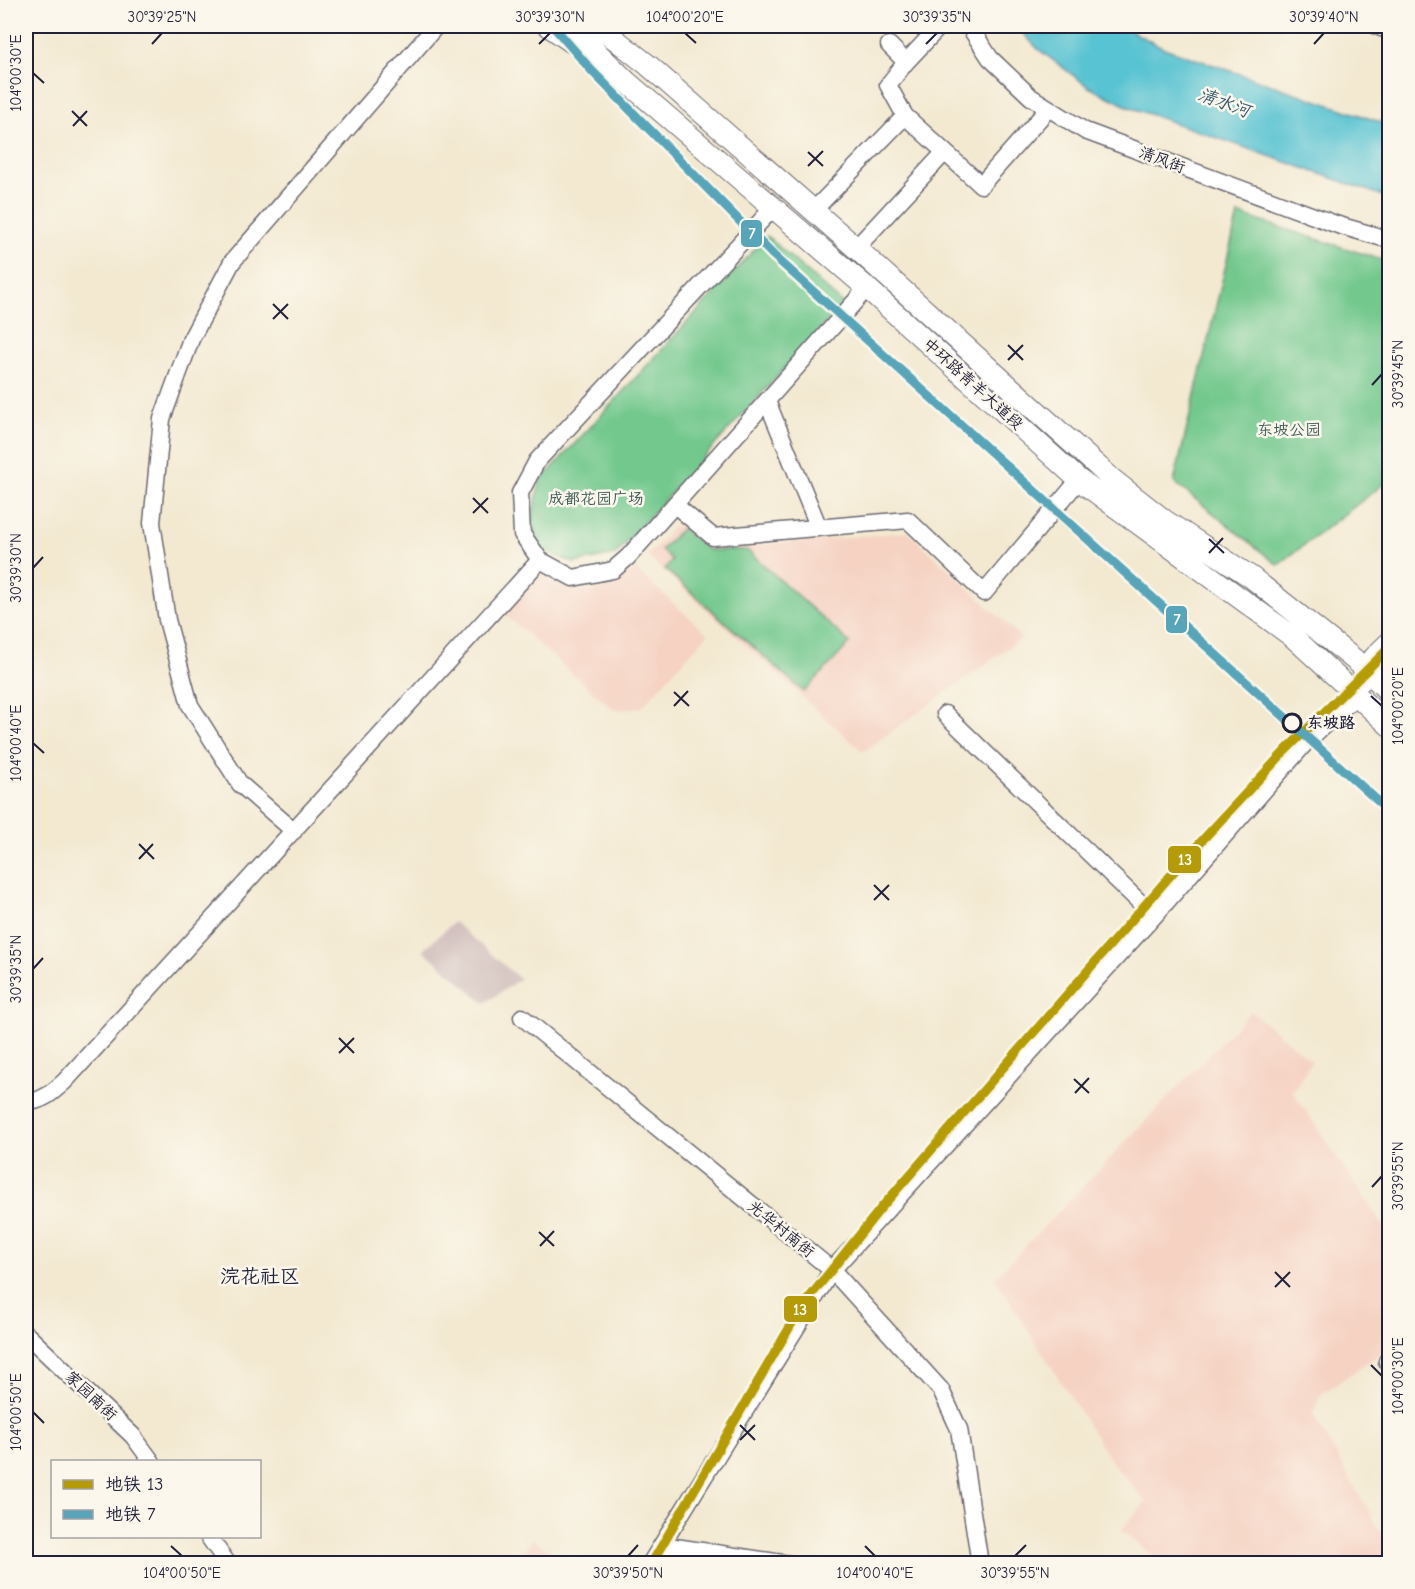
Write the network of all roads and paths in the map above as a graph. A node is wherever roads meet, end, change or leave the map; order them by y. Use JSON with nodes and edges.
{"nodes":[{"id":1,"x":436,"y":26,"type":"edge"},
{"id":2,"x":549,"y":26,"type":"edge"},
{"id":3,"x":570,"y":26,"type":"edge"},
{"id":4,"x":598,"y":26,"type":"edge"},
{"id":5,"x":611,"y":26,"type":"edge"},
{"id":6,"x":940,"y":26,"type":"edge"},
{"id":7,"x":969,"y":26,"type":"edge"},
{"id":8,"x":1376,"y":26,"type":"edge"},
{"id":9,"x":1388,"y":26,"type":"edge"},
{"id":10,"x":1389,"y":31,"type":"edge"},
{"id":11,"x":889,"y":45,"type":"dead end"},
{"id":12,"x":906,"y":62,"type":"junction"},
{"id":13,"x":648,"y":65,"type":"junction"},
{"id":14,"x":627,"y":82,"type":"junction"},
{"id":15,"x":1048,"y":109,"type":"junction"},
{"id":16,"x":905,"y":116,"type":"junction"},
{"id":17,"x":944,"y":153,"type":"junction"},
{"id":18,"x":773,"y":208,"type":"junction"},
{"id":19,"x":813,"y":211,"type":"junction"},
{"id":20,"x":1389,"y":240,"type":"edge"},
{"id":21,"x":856,"y":248,"type":"junction"},
{"id":22,"x":867,"y":288,"type":"junction"},
{"id":23,"x":767,"y":401,"type":"junction"},
{"id":24,"x":1079,"y":480,"type":"junction"},
{"id":25,"x":675,"y":505,"type":"junction"},
{"id":26,"x":819,"y":528,"type":"junction"},
{"id":27,"x":540,"y":560,"type":"junction"},
{"id":28,"x":1389,"y":642,"type":"edge"},
{"id":29,"x":1365,"y":668,"type":"junction"},
{"id":30,"x":1387,"y":686,"type":"edge"},
{"id":31,"x":1357,"y":695,"type":"junction"},
{"id":32,"x":945,"y":714,"type":"dead end"},
{"id":33,"x":1389,"y":726,"type":"edge"},
{"id":34,"x":294,"y":831,"type":"junction"},
{"id":35,"x":1154,"y":916,"type":"junction"},
{"id":36,"x":522,"y":1017,"type":"dead end"},
{"id":37,"x":26,"y":1102,"type":"edge"},
{"id":38,"x":832,"y":1270,"type":"junction"},
{"id":39,"x":26,"y":1334,"type":"edge"},
{"id":40,"x":151,"y":1460,"type":"edge"},
{"id":41,"x":209,"y":1538,"type":"edge"},
{"id":42,"x":662,"y":1545,"type":"junction"},
{"id":43,"x":228,"y":1563,"type":"edge"},
{"id":44,"x":650,"y":1563,"type":"edge"},
{"id":45,"x":789,"y":1563,"type":"edge"},
{"id":46,"x":980,"y":1563,"type":"edge"}],
"edges":[{"from":1,"to":34,"type":"street"},
{"from":2,"to":14,"type":"main road"},
{"from":3,"to":14,"type":"main road","name":"中环路青羊大道段"},
{"from":4,"to":13,"type":"main road","name":"中环路青羊大道段"},
{"from":5,"to":13,"type":"main road"},
{"from":6,"to":12,"type":"street"},
{"from":7,"to":15,"type":"street","name":"清风街"},
{"from":8,"to":10,"type":"street"},
{"from":9,"to":10,"type":"street"},
{"from":11,"to":12,"type":"street"},
{"from":12,"to":16,"type":"street"},
{"from":13,"to":19,"type":"main road","name":"中环路青羊大道段"},
{"from":14,"to":18,"type":"main road","name":"中环路青羊大道段"},
{"from":15,"to":17,"type":"street"},
{"from":15,"to":20,"type":"street","name":"清风街"},
{"from":16,"to":17,"type":"street"},
{"from":16,"to":19,"type":"street"},
{"from":17,"to":21,"type":"street"},
{"from":18,"to":22,"type":"main road","name":"中环路青羊大道段"},
{"from":18,"to":27,"type":"street"},
{"from":19,"to":21,"type":"main road","name":"中环路青羊大道段"},
{"from":21,"to":29,"type":"main road","name":"中环路青羊大道段"},
{"from":22,"to":23,"type":"street"},
{"from":22,"to":24,"type":"main road","name":"中环路青羊大道段"},
{"from":23,"to":25,"type":"street"},
{"from":23,"to":26,"type":"street"},
{"from":24,"to":26,"type":"street"},
{"from":24,"to":31,"type":"main road","name":"中环路青羊大道段"},
{"from":25,"to":26,"type":"street"},
{"from":25,"to":27,"type":"street"},
{"from":27,"to":34,"type":"street"},
{"from":28,"to":29,"type":"main road"},
{"from":29,"to":30,"type":"main road","name":"中环路青羊大道段"},
{"from":29,"to":31,"type":"main road"},
{"from":30,"to":31,"type":"main road"},
{"from":31,"to":33,"type":"main road","name":"中环路青羊大道段"},
{"from":31,"to":35,"type":"street"},
{"from":32,"to":35,"type":"street"},
{"from":34,"to":37,"type":"street"},
{"from":35,"to":38,"type":"street"},
{"from":36,"to":38,"type":"street","name":"光华村南街"},
{"from":38,"to":42,"type":"street"},
{"from":38,"to":46,"type":"street","name":"光华村南街"},
{"from":39,"to":40,"type":"street","name":"家园南街"},
{"from":41,"to":43,"type":"street"},
{"from":42,"to":44,"type":"street"},
{"from":42,"to":45,"type":"street"}]}
